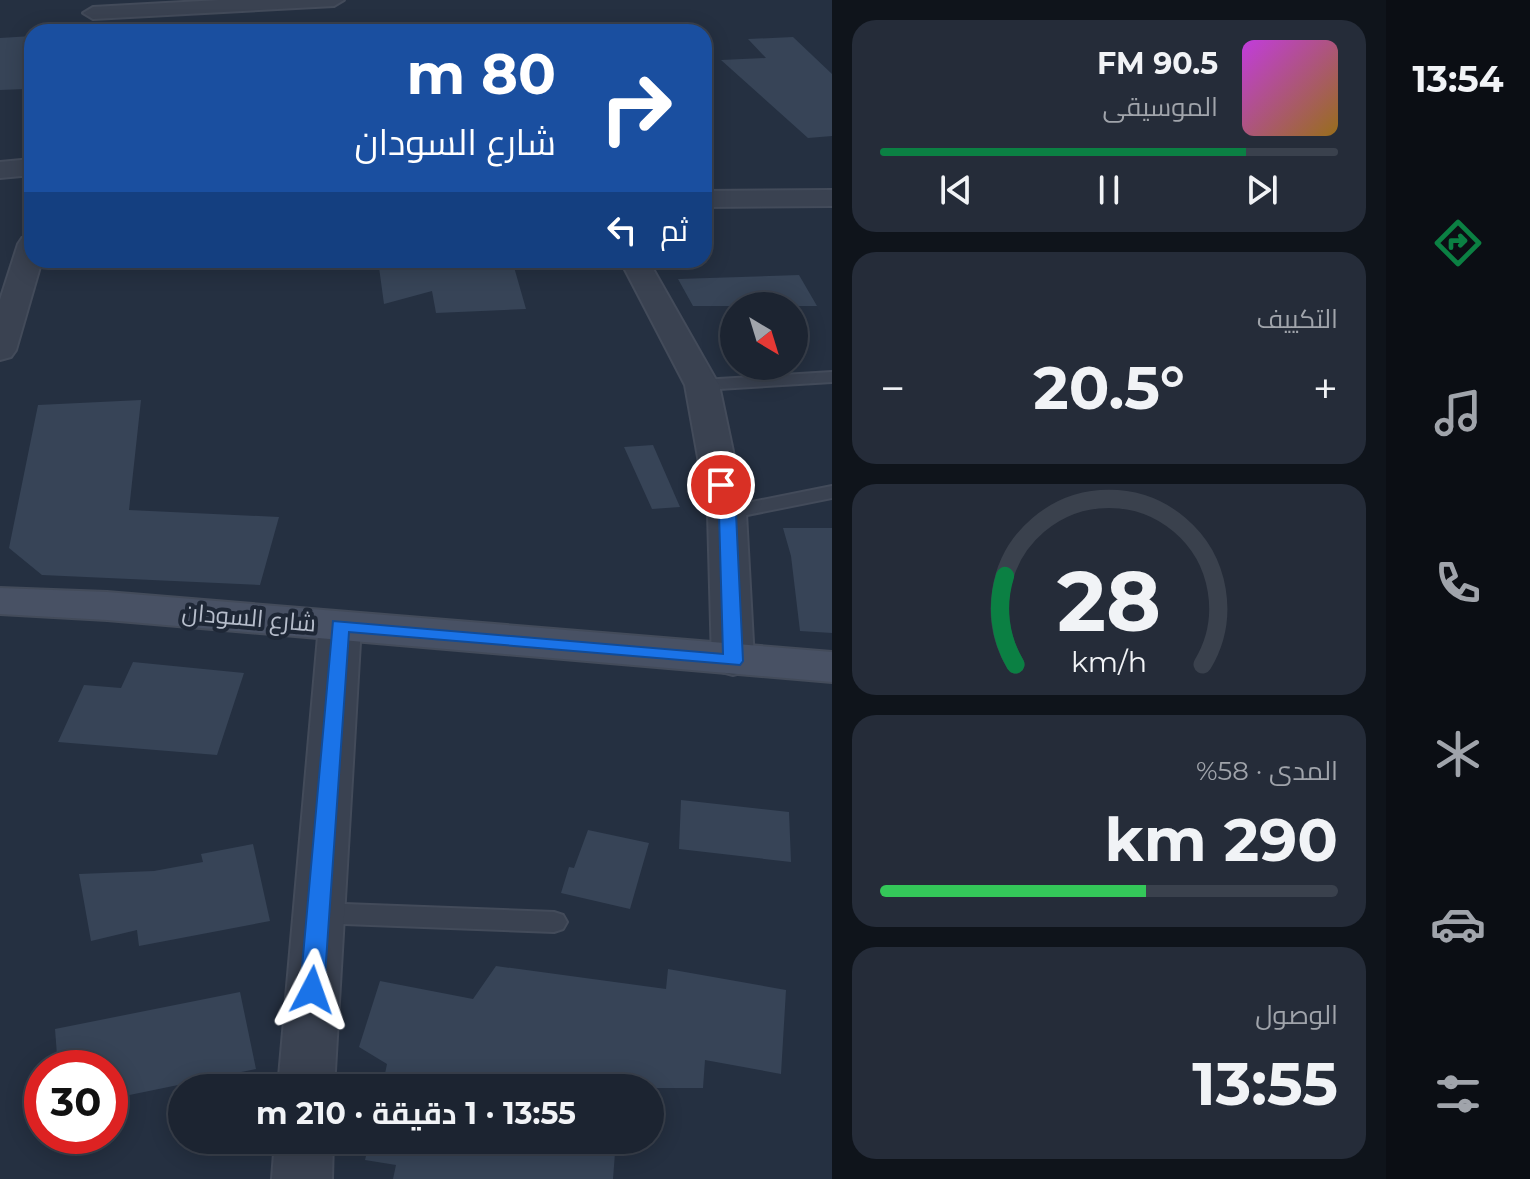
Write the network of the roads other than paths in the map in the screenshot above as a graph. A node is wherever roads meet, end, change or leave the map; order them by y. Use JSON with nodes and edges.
{"nodes":[{"id":1,"x":334,"y":0,"type":"edge"},
{"id":2,"x":93,"y":15,"type":"edge"},
{"id":3,"x":24,"y":168,"type":"edge"},
{"id":4,"x":0,"y":170,"type":"edge"},
{"id":5,"x":832,"y":198,"type":"edge"},
{"id":6,"x":712,"y":199,"type":"edge"},
{"id":7,"x":25,"y":268,"type":"edge"},
{"id":8,"x":638,"y":268,"type":"edge"},
{"id":9,"x":0,"y":350,"type":"edge"},
{"id":10,"x":832,"y":377,"type":"edge"},
{"id":11,"x":702,"y":385,"type":"junction"},
{"id":12,"x":832,"y":492,"type":"edge"},
{"id":13,"x":727,"y":513,"type":"junction"},
{"id":14,"x":0,"y":601,"type":"edge"},
{"id":15,"x":340,"y":625,"type":"junction"},
{"id":16,"x":733,"y":661,"type":"junction"},
{"id":17,"x":832,"y":667,"type":"edge"},
{"id":18,"x":318,"y":913,"type":"junction"},
{"id":19,"x":554,"y":922,"type":"dead end"},
{"id":20,"x":307,"y":1074,"type":"edge"},
{"id":21,"x":303,"y":1154,"type":"edge"},
{"id":22,"x":302,"y":1179,"type":"edge"}],
"edges":[{"from":1,"to":2,"type":"street"},
{"from":3,"to":4,"type":"street"},
{"from":5,"to":6,"type":"street"},
{"from":7,"to":9,"type":"street"},
{"from":8,"to":11,"type":"street"},
{"from":10,"to":11,"type":"lane"},
{"from":11,"to":13,"type":"street"},
{"from":12,"to":13,"type":"lane"},
{"from":13,"to":16,"type":"street"},
{"from":14,"to":15,"type":"main road","name":"شارع السودان"},
{"from":15,"to":16,"type":"main road","name":"شارع السودان"},
{"from":15,"to":18,"type":"street"},
{"from":16,"to":17,"type":"main road","name":"شارع السودان"},
{"from":18,"to":19,"type":"lane"},
{"from":18,"to":20,"type":"street"},
{"from":21,"to":22,"type":"street"}]}
